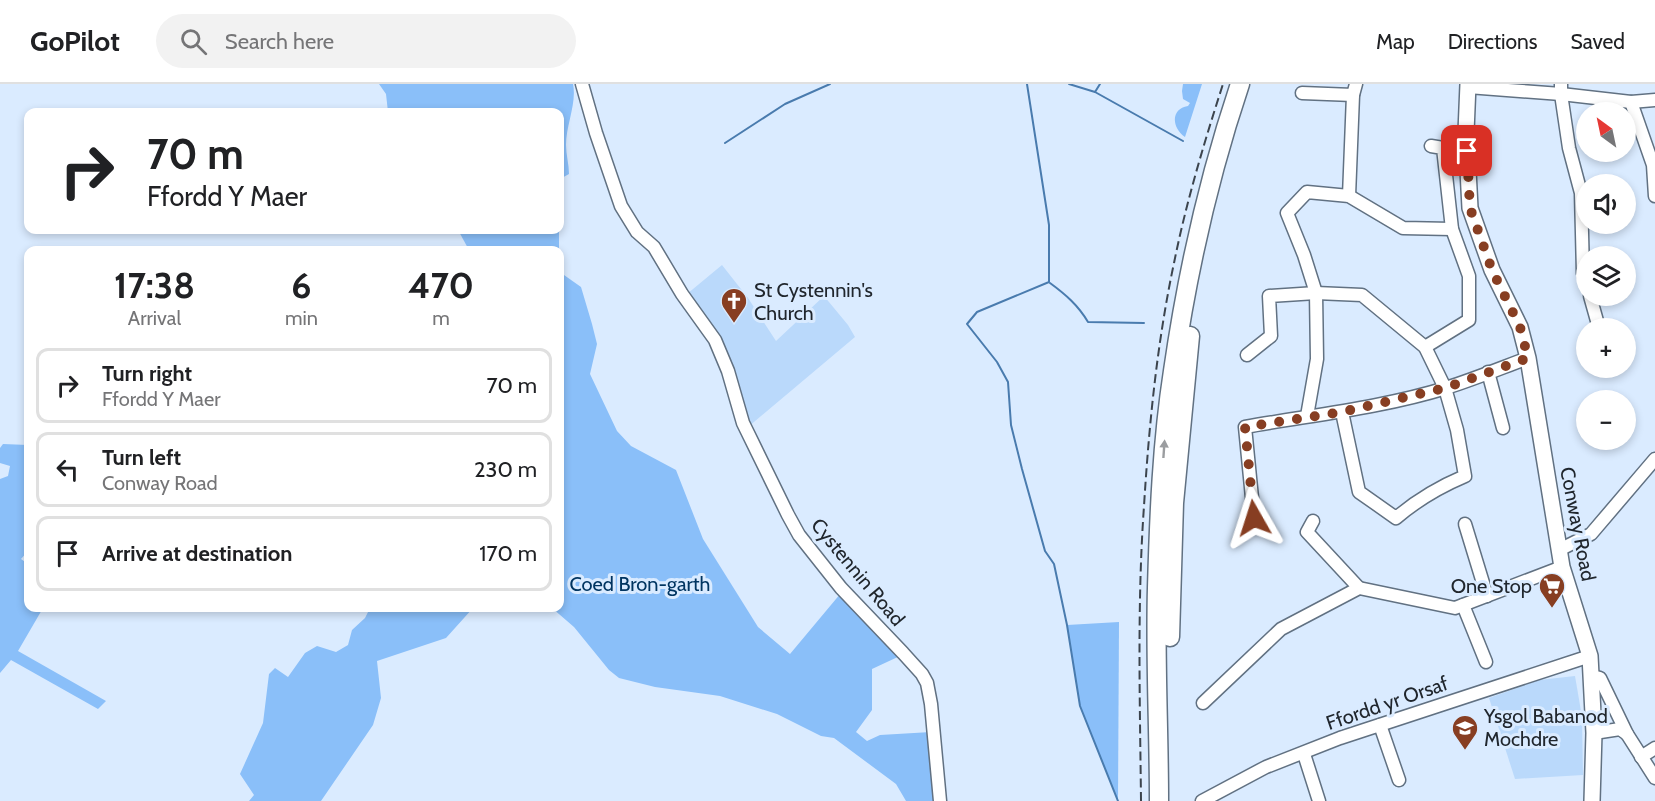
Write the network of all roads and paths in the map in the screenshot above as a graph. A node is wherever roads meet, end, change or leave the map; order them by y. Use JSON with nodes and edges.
{"nodes":[{"id":1,"x":582,"y":84,"type":"edge"},
{"id":2,"x":1240,"y":84,"type":"edge"},
{"id":3,"x":1252,"y":84,"type":"edge"},
{"id":4,"x":1468,"y":86,"type":"edge"},
{"id":5,"x":1355,"y":89,"type":"edge"},
{"id":6,"x":1561,"y":89,"type":"edge"},
{"id":7,"x":1302,"y":93,"type":"dead end"},
{"id":8,"x":1655,"y":99,"type":"edge"},
{"id":9,"x":1631,"y":102,"type":"joint"},
{"id":10,"x":1636,"y":116,"type":"edge"},
{"id":11,"x":1431,"y":146,"type":"dead end"},
{"id":12,"x":1349,"y":196,"type":"junction"},
{"id":13,"x":1655,"y":196,"type":"edge"},
{"id":14,"x":1452,"y":229,"type":"junction"},
{"id":15,"x":1582,"y":246,"type":"edge"},
{"id":16,"x":1316,"y":293,"type":"junction"},
{"id":17,"x":1425,"y":347,"type":"junction"},
{"id":18,"x":1247,"y":355,"type":"dead end"},
{"id":19,"x":1528,"y":358,"type":"junction"},
{"id":20,"x":1488,"y":372,"type":"junction"},
{"id":21,"x":1445,"y":388,"type":"junction"},
{"id":22,"x":1342,"y":412,"type":"junction"},
{"id":23,"x":1307,"y":416,"type":"junction"},
{"id":24,"x":1503,"y":428,"type":"dead end"},
{"id":25,"x":1655,"y":459,"type":"edge"},
{"id":26,"x":1254,"y":518,"type":"dead end"},
{"id":27,"x":1313,"y":521,"type":"dead end"},
{"id":28,"x":1465,"y":524,"type":"dead end"},
{"id":29,"x":1559,"y":550,"type":"junction"},
{"id":30,"x":1562,"y":567,"type":"junction"},
{"id":31,"x":1359,"y":588,"type":"junction"},
{"id":32,"x":1487,"y":596,"type":"junction"},
{"id":33,"x":1463,"y":605,"type":"junction"},
{"id":34,"x":1590,"y":656,"type":"junction"},
{"id":35,"x":1486,"y":662,"type":"dead end"},
{"id":36,"x":1592,"y":675,"type":"junction"},
{"id":37,"x":1203,"y":703,"type":"dead end"},
{"id":38,"x":1380,"y":725,"type":"junction"},
{"id":39,"x":1594,"y":733,"type":"junction"},
{"id":40,"x":1627,"y":734,"type":"junction"},
{"id":41,"x":1655,"y":748,"type":"edge"},
{"id":42,"x":1304,"y":754,"type":"junction"},
{"id":43,"x":1641,"y":756,"type":"junction"},
{"id":44,"x":1655,"y":778,"type":"edge"},
{"id":45,"x":1399,"y":780,"type":"dead end"},
{"id":46,"x":940,"y":801,"type":"edge"},
{"id":47,"x":1160,"y":801,"type":"edge"},
{"id":48,"x":1172,"y":801,"type":"edge"},
{"id":49,"x":1202,"y":801,"type":"edge"},
{"id":50,"x":1319,"y":801,"type":"edge"},
{"id":51,"x":1592,"y":801,"type":"edge"}],
"edges":[{"from":1,"to":46,"type":"street","name":"Cystennin Road"},
{"from":47,"to":2,"type":"highway","one_way":true},
{"from":3,"to":48,"type":"highway"},
{"from":4,"to":6,"type":"street"},
{"from":4,"to":19,"type":"main road","name":"Conway Road"},
{"from":5,"to":7,"type":"street"},
{"from":5,"to":12,"type":"street"},
{"from":6,"to":9,"type":"street"},
{"from":6,"to":15,"type":"street"},
{"from":8,"to":9,"type":"street"},
{"from":10,"to":13,"type":"street"},
{"from":11,"to":14,"type":"street"},
{"from":12,"to":14,"type":"street"},
{"from":12,"to":16,"type":"street"},
{"from":14,"to":17,"type":"street"},
{"from":16,"to":17,"type":"street"},
{"from":16,"to":18,"type":"street"},
{"from":16,"to":23,"type":"street"},
{"from":17,"to":21,"type":"street"},
{"from":19,"to":20,"type":"street"},
{"from":19,"to":29,"type":"main road","name":"Conway Road"},
{"from":20,"to":21,"type":"street"},
{"from":20,"to":24,"type":"street"},
{"from":21,"to":22,"type":"street"},
{"from":21,"to":22,"type":"street"},
{"from":22,"to":23,"type":"street"},
{"from":23,"to":26,"type":"street"},
{"from":25,"to":29,"type":"street"},
{"from":27,"to":31,"type":"street"},
{"from":28,"to":32,"type":"street"},
{"from":29,"to":30,"type":"main road","name":"Conway Road"},
{"from":30,"to":32,"type":"street"},
{"from":30,"to":34,"type":"main road","name":"Conway Road"},
{"from":31,"to":33,"type":"street"},
{"from":31,"to":37,"type":"street"},
{"from":32,"to":33,"type":"street"},
{"from":33,"to":35,"type":"street"},
{"from":34,"to":36,"type":"main road","name":"Conway Road"},
{"from":34,"to":38,"type":"street","name":"Ffordd yr Orsaf"},
{"from":36,"to":39,"type":"main road","name":"Conway Road"},
{"from":36,"to":40,"type":"street"},
{"from":38,"to":42,"type":"street","name":"Ffordd yr Orsaf"},
{"from":38,"to":45,"type":"street"},
{"from":39,"to":40,"type":"street"},
{"from":39,"to":51,"type":"main road","name":"Conway Road"},
{"from":40,"to":43,"type":"street"},
{"from":41,"to":43,"type":"street"},
{"from":42,"to":49,"type":"street","name":"Ffordd yr Orsaf"},
{"from":42,"to":50,"type":"street"},
{"from":43,"to":44,"type":"street"}]}
